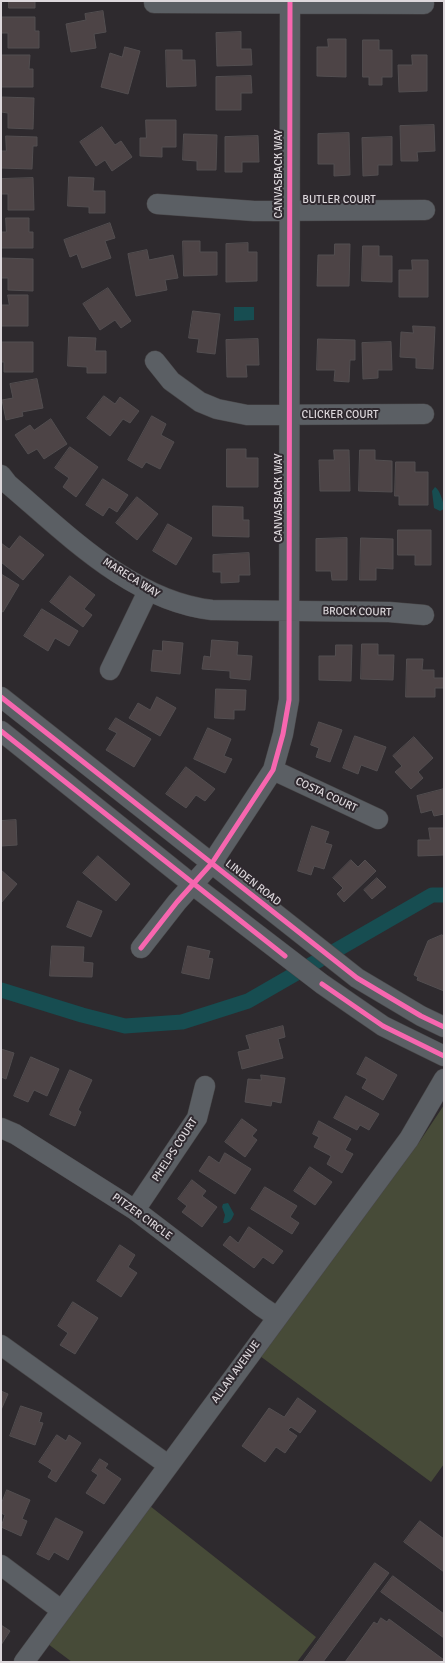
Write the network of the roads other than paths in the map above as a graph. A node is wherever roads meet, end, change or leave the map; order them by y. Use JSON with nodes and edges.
{"nodes":[{"id":1,"x":154,"y":3,"type":"dead end"},
{"id":2,"x":290,"y":3,"type":"edge"},
{"id":3,"x":424,"y":4,"type":"dead end"},
{"id":4,"x":157,"y":204,"type":"dead end"},
{"id":5,"x":289,"y":210,"type":"junction"},
{"id":6,"x":424,"y":210,"type":"dead end"},
{"id":7,"x":154,"y":361,"type":"dead end"},
{"id":8,"x":424,"y":414,"type":"dead end"},
{"id":9,"x":289,"y":415,"type":"junction"},
{"id":10,"x":3,"y":483,"type":"edge"},
{"id":11,"x":148,"y":591,"type":"junction"},
{"id":12,"x":290,"y":612,"type":"junction"},
{"id":13,"x":424,"y":615,"type":"dead end"},
{"id":14,"x":110,"y":670,"type":"dead end"},
{"id":15,"x":1,"y":697,"type":"edge"},
{"id":16,"x":1,"y":732,"type":"edge"},
{"id":17,"x":273,"y":770,"type":"junction"},
{"id":18,"x":378,"y":820,"type":"dead end"},
{"id":19,"x":212,"y":863,"type":"junction"},
{"id":20,"x":193,"y":885,"type":"junction"},
{"id":21,"x":141,"y":948,"type":"dead end"},
{"id":22,"x":444,"y":1026,"type":"edge"},
{"id":23,"x":444,"y":1056,"type":"edge"},
{"id":24,"x":444,"y":1079,"type":"edge"},
{"id":25,"x":205,"y":1086,"type":"dead end"},
{"id":26,"x":1,"y":1128,"type":"edge"},
{"id":27,"x":136,"y":1210,"type":"junction"},
{"id":28,"x":277,"y":1317,"type":"junction"},
{"id":29,"x":1,"y":1345,"type":"edge"},
{"id":30,"x":168,"y":1465,"type":"junction"},
{"id":31,"x":1,"y":1566,"type":"edge"},
{"id":32,"x":61,"y":1610,"type":"junction"},
{"id":33,"x":24,"y":1662,"type":"edge"}],
"edges":[{"from":1,"to":2,"type":"street"},
{"from":2,"to":3,"type":"street"},
{"from":2,"to":5,"type":"street","name":"CANVASBACK WAY"},
{"from":4,"to":5,"type":"street","name":"BUTLER COURT"},
{"from":5,"to":6,"type":"street","name":"BUTLER COURT"},
{"from":5,"to":9,"type":"street","name":"CANVASBACK WAY"},
{"from":7,"to":9,"type":"street","name":"CLICKER COURT"},
{"from":8,"to":9,"type":"street","name":"CLICKER COURT"},
{"from":9,"to":12,"type":"street","name":"CANVASBACK WAY"},
{"from":10,"to":11,"type":"street","name":"MARECA WAY"},
{"from":11,"to":12,"type":"street","name":"MARECA WAY"},
{"from":11,"to":14,"type":"street"},
{"from":12,"to":13,"type":"street","name":"BROCK COURT"},
{"from":12,"to":17,"type":"street","name":"CANVASBACK WAY"},
{"from":15,"to":19,"type":"street","name":"LINDEN ROAD"},
{"from":16,"to":20,"type":"street"},
{"from":17,"to":18,"type":"street","name":"COSTA COURT"},
{"from":17,"to":19,"type":"street","name":"CANVASBACK WAY"},
{"from":19,"to":20,"type":"street","name":"CANVASBACK WAY"},
{"from":19,"to":22,"type":"street","name":"LINDEN ROAD"},
{"from":20,"to":21,"type":"street","name":"CANVASBACK WAY"},
{"from":20,"to":23,"type":"street"},
{"from":24,"to":28,"type":"street","name":"ALLAN AVENUE"},
{"from":25,"to":27,"type":"street","name":"PHELPS COURT"},
{"from":26,"to":27,"type":"street","name":"PITZER CIRCLE"},
{"from":27,"to":28,"type":"street","name":"PITZER CIRCLE"},
{"from":28,"to":30,"type":"street","name":"ALLAN AVENUE"},
{"from":29,"to":30,"type":"street"},
{"from":30,"to":32,"type":"street","name":"ALLAN AVENUE"},
{"from":31,"to":32,"type":"street"},
{"from":32,"to":33,"type":"street","name":"ALLAN AVENUE"}]}
